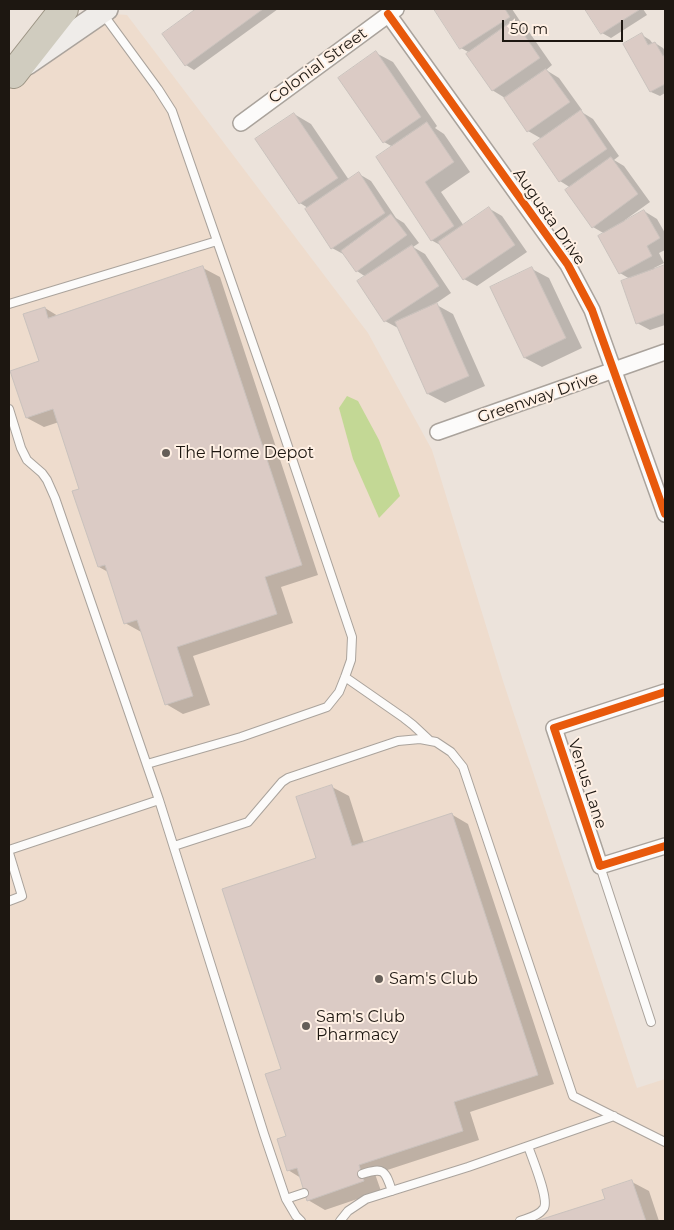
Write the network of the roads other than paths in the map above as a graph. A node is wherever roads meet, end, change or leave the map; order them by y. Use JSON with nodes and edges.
{"nodes":[{"id":1,"x":64,"y":9,"type":"edge"},
{"id":2,"x":105,"y":11,"type":"edge"},
{"id":3,"x":392,"y":11,"type":"edge"},
{"id":4,"x":11,"y":76,"type":"edge"},
{"id":5,"x":240,"y":123,"type":"dead end"},
{"id":6,"x":217,"y":240,"type":"junction"},
{"id":7,"x":9,"y":304,"type":"edge"},
{"id":8,"x":665,"y":352,"type":"edge"},
{"id":9,"x":614,"y":371,"type":"junction"},
{"id":10,"x":9,"y":409,"type":"edge"},
{"id":11,"x":438,"y":432,"type":"dead end"},
{"id":12,"x":665,"y":514,"type":"edge"},
{"id":13,"x":345,"y":677,"type":"junction"},
{"id":14,"x":665,"y":692,"type":"edge"},
{"id":15,"x":429,"y":740,"type":"junction"},
{"id":16,"x":147,"y":764,"type":"junction"},
{"id":17,"x":159,"y":800,"type":"junction"},
{"id":18,"x":174,"y":846,"type":"junction"},
{"id":19,"x":665,"y":846,"type":"edge"},
{"id":20,"x":9,"y":851,"type":"edge"},
{"id":21,"x":600,"y":866,"type":"junction"},
{"id":22,"x":11,"y":873,"type":"edge"},
{"id":23,"x":9,"y":901,"type":"edge"},
{"id":24,"x":650,"y":1022,"type":"dead end"},
{"id":25,"x":614,"y":1116,"type":"junction"},
{"id":26,"x":665,"y":1142,"type":"edge"},
{"id":27,"x":528,"y":1146,"type":"junction"},
{"id":28,"x":362,"y":1174,"type":"dead end"},
{"id":29,"x":392,"y":1191,"type":"junction"},
{"id":30,"x":304,"y":1193,"type":"dead end"},
{"id":31,"x":286,"y":1199,"type":"junction"},
{"id":32,"x":301,"y":1221,"type":"edge"},
{"id":33,"x":340,"y":1221,"type":"edge"},
{"id":34,"x":520,"y":1221,"type":"edge"}],
"edges":[{"from":1,"to":4,"type":"highway"},
{"from":2,"to":4,"type":"main road"},
{"from":2,"to":6,"type":"lane"},
{"from":3,"to":5,"type":"street","name":"Colonial Street"},
{"from":3,"to":9,"type":"street","name":"Augusta Drive"},
{"from":6,"to":7,"type":"lane"},
{"from":6,"to":13,"type":"lane"},
{"from":8,"to":9,"type":"street","name":"Greenway Drive"},
{"from":9,"to":11,"type":"street","name":"Greenway Drive"},
{"from":9,"to":12,"type":"street","name":"Augusta Drive"},
{"from":10,"to":16,"type":"lane"},
{"from":13,"to":15,"type":"lane"},
{"from":13,"to":16,"type":"lane"},
{"from":14,"to":21,"type":"street","name":"Venus Lane"},
{"from":15,"to":18,"type":"lane"},
{"from":15,"to":25,"type":"lane"},
{"from":16,"to":17,"type":"lane"},
{"from":17,"to":18,"type":"lane"},
{"from":17,"to":20,"type":"lane"},
{"from":18,"to":31,"type":"lane"},
{"from":19,"to":21,"type":"street"},
{"from":20,"to":22,"type":"lane"},
{"from":21,"to":24,"type":"lane"},
{"from":22,"to":23,"type":"lane"},
{"from":25,"to":26,"type":"lane"},
{"from":25,"to":27,"type":"lane"},
{"from":27,"to":29,"type":"lane"},
{"from":27,"to":34,"type":"lane"},
{"from":28,"to":29,"type":"lane"},
{"from":29,"to":33,"type":"lane"},
{"from":30,"to":31,"type":"lane"},
{"from":31,"to":32,"type":"lane"}]}
